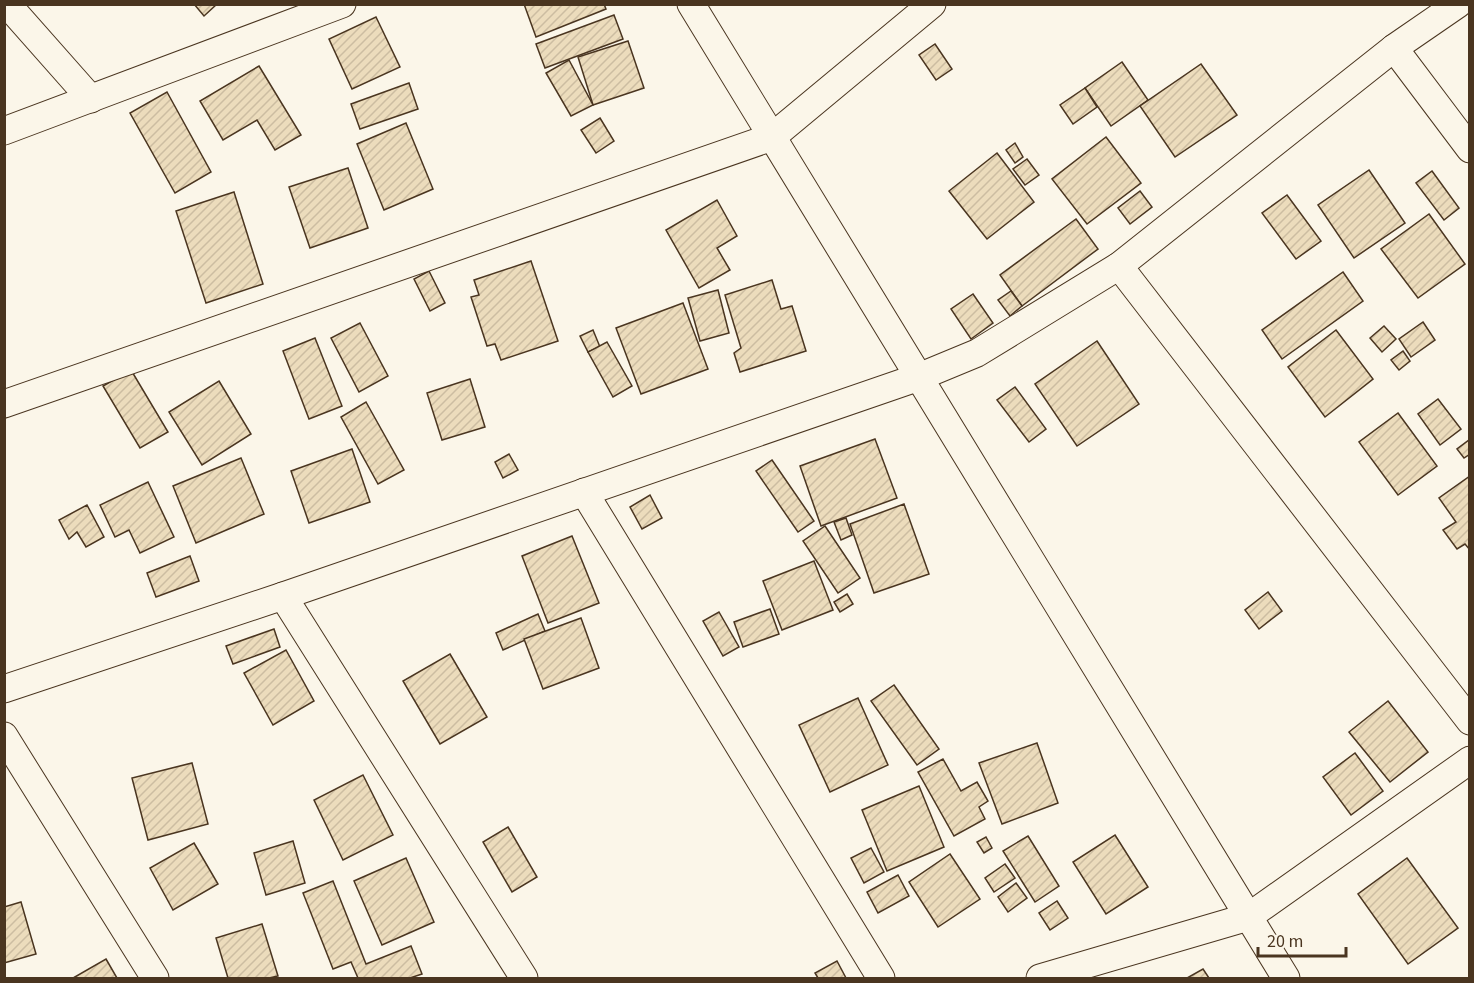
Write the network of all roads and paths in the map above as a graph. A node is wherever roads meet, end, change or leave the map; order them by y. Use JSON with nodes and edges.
{"nodes":[{"id":1,"x":8,"y":4,"type":"edge"},
{"id":2,"x":342,"y":4,"type":"edge"},
{"id":3,"x":691,"y":4,"type":"edge"},
{"id":4,"x":932,"y":4,"type":"edge"},
{"id":5,"x":1458,"y":4,"type":"edge"},
{"id":6,"x":1394,"y":48,"type":"junction"},
{"id":7,"x":92,"y":99,"type":"junction"},
{"id":8,"x":4,"y":131,"type":"edge"},
{"id":9,"x":772,"y":137,"type":"junction"},
{"id":10,"x":1470,"y":149,"type":"edge"},
{"id":11,"x":1119,"y":266,"type":"junction"},
{"id":12,"x":919,"y":377,"type":"junction"},
{"id":13,"x":4,"y":404,"type":"edge"},
{"id":14,"x":584,"y":492,"type":"junction"},
{"id":15,"x":283,"y":596,"type":"junction"},
{"id":16,"x":4,"y":689,"type":"edge"},
{"id":17,"x":1470,"y":721,"type":"edge"},
{"id":18,"x":4,"y":736,"type":"edge"},
{"id":19,"x":1470,"y":760,"type":"edge"},
{"id":20,"x":1248,"y":918,"type":"junction"},
{"id":21,"x":155,"y":978,"type":"edge"},
{"id":22,"x":524,"y":978,"type":"edge"},
{"id":23,"x":881,"y":978,"type":"edge"},
{"id":24,"x":1040,"y":978,"type":"edge"},
{"id":25,"x":1286,"y":978,"type":"edge"}],
"edges":[{"from":1,"to":7,"type":"street"},
{"from":2,"to":7,"type":"street"},
{"from":3,"to":9,"type":"street"},
{"from":4,"to":9,"type":"street"},
{"from":5,"to":6,"type":"street"},
{"from":6,"to":10,"type":"street"},
{"from":6,"to":11,"type":"street"},
{"from":7,"to":8,"type":"street"},
{"from":9,"to":12,"type":"street"},
{"from":9,"to":13,"type":"street"},
{"from":11,"to":12,"type":"street"},
{"from":11,"to":17,"type":"street"},
{"from":12,"to":14,"type":"street"},
{"from":12,"to":20,"type":"street"},
{"from":14,"to":15,"type":"street"},
{"from":14,"to":23,"type":"street"},
{"from":15,"to":16,"type":"street"},
{"from":15,"to":22,"type":"street"},
{"from":18,"to":21,"type":"street"},
{"from":19,"to":20,"type":"street"},
{"from":20,"to":24,"type":"street"},
{"from":20,"to":25,"type":"street"}]}
